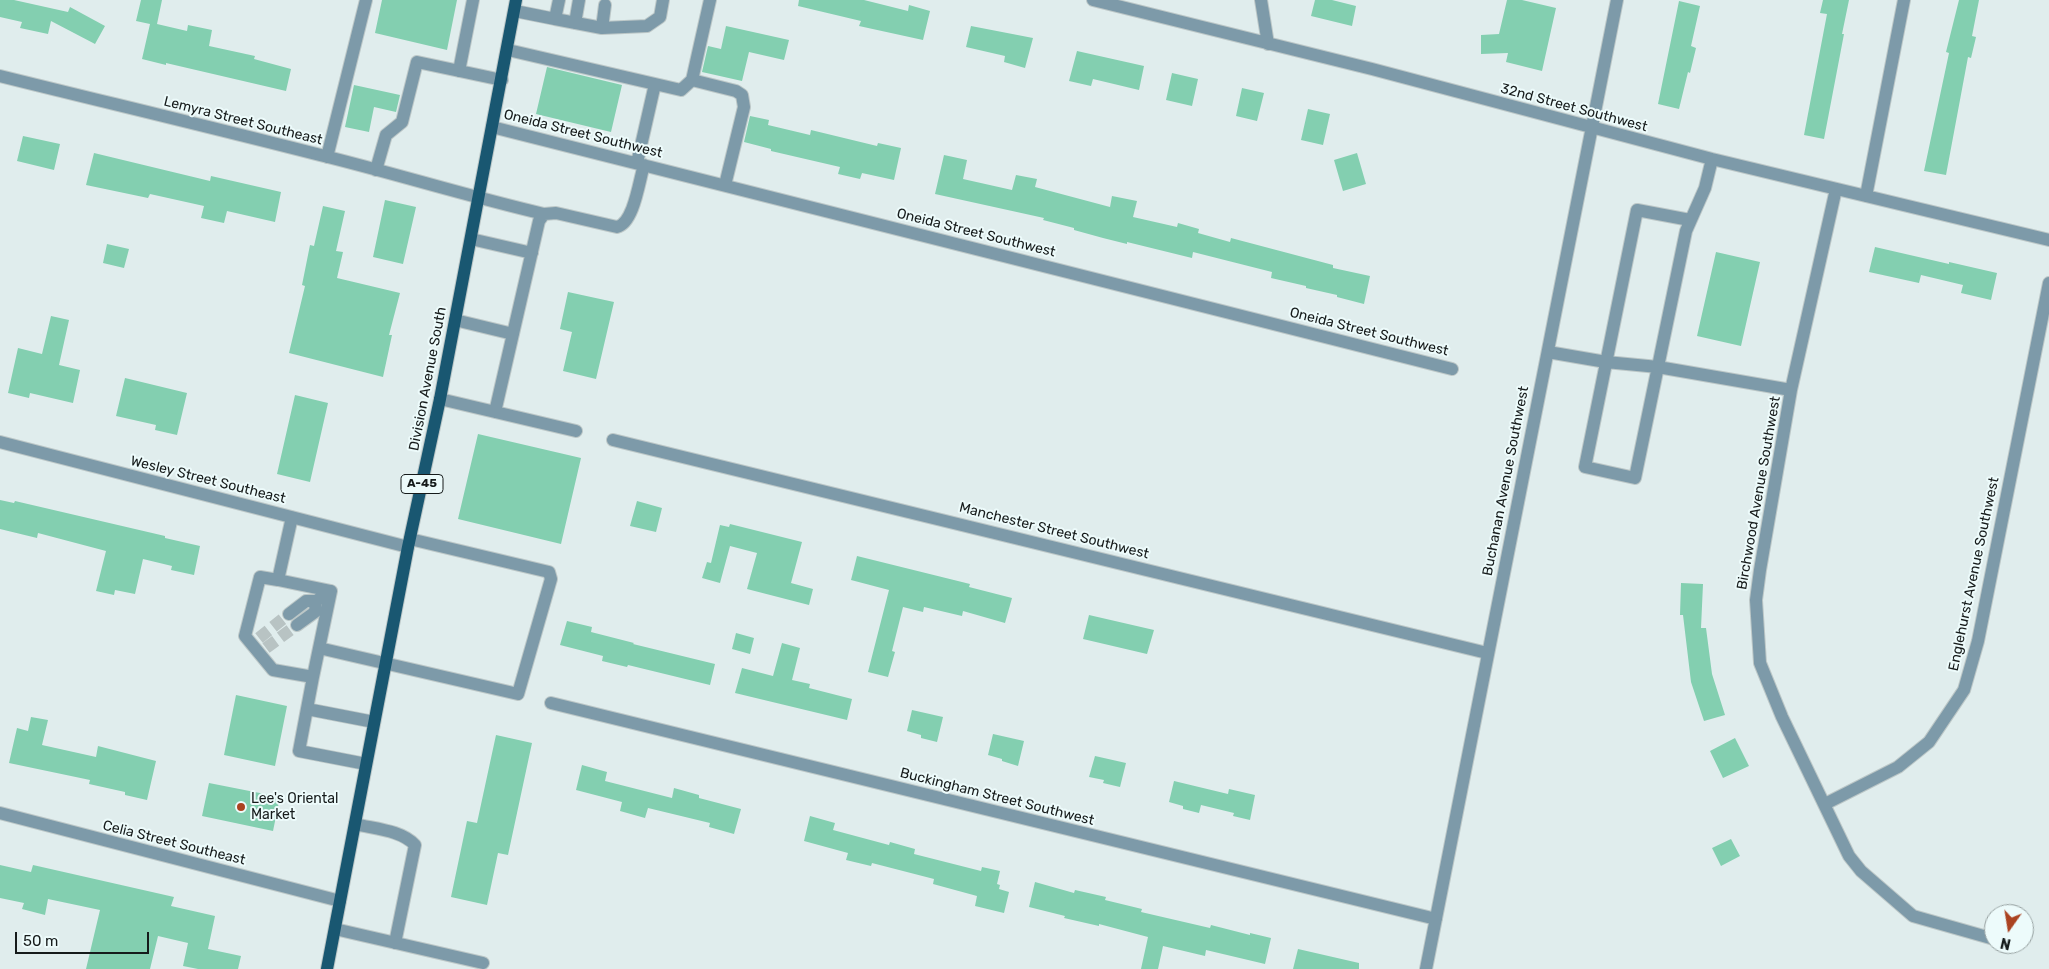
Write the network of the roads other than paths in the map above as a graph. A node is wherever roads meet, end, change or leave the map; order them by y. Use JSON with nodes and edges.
{"nodes":[{"id":1,"x":366,"y":0,"type":"edge"},
{"id":2,"x":473,"y":0,"type":"edge"},
{"id":3,"x":559,"y":0,"type":"edge"},
{"id":4,"x":579,"y":0,"type":"edge"},
{"id":5,"x":663,"y":0,"type":"edge"},
{"id":6,"x":710,"y":0,"type":"edge"},
{"id":7,"x":1093,"y":0,"type":"edge"},
{"id":8,"x":1261,"y":0,"type":"edge"},
{"id":9,"x":1617,"y":0,"type":"edge"},
{"id":10,"x":1904,"y":0,"type":"edge"},
{"id":11,"x":605,"y":5,"type":"dead end"},
{"id":12,"x":516,"y":6,"type":"edge"},
{"id":13,"x":555,"y":19,"type":"junction"},
{"id":14,"x":575,"y":23,"type":"junction"},
{"id":15,"x":602,"y":28,"type":"junction"},
{"id":16,"x":1268,"y":44,"type":"junction"},
{"id":17,"x":508,"y":50,"type":"junction"},
{"id":18,"x":459,"y":71,"type":"junction"},
{"id":19,"x":0,"y":76,"type":"edge"},
{"id":20,"x":502,"y":80,"type":"junction"},
{"id":21,"x":692,"y":80,"type":"junction"},
{"id":22,"x":655,"y":84,"type":"junction"},
{"id":23,"x":492,"y":127,"type":"junction"},
{"id":24,"x":1592,"y":128,"type":"junction"},
{"id":25,"x":327,"y":157,"type":"junction"},
{"id":26,"x":1712,"y":159,"type":"junction"},
{"id":27,"x":640,"y":164,"type":"junction"},
{"id":28,"x":376,"y":170,"type":"junction"},
{"id":29,"x":725,"y":185,"type":"junction"},
{"id":30,"x":1836,"y":188,"type":"junction"},
{"id":31,"x":1866,"y":196,"type":"junction"},
{"id":32,"x":479,"y":198,"type":"junction"},
{"id":33,"x":544,"y":214,"type":"junction"},
{"id":34,"x":1690,"y":220,"type":"junction"},
{"id":35,"x":471,"y":239,"type":"junction"},
{"id":36,"x":2049,"y":240,"type":"edge"},
{"id":37,"x":532,"y":252,"type":"junction"},
{"id":38,"x":2049,"y":283,"type":"edge"},
{"id":39,"x":455,"y":320,"type":"junction"},
{"id":40,"x":513,"y":334,"type":"junction"},
{"id":41,"x":1548,"y":352,"type":"junction"},
{"id":42,"x":1606,"y":362,"type":"junction"},
{"id":43,"x":1658,"y":367,"type":"junction"},
{"id":44,"x":1452,"y":369,"type":"dead end"},
{"id":45,"x":1791,"y":390,"type":"junction"},
{"id":46,"x":440,"y":399,"type":"junction"},
{"id":47,"x":495,"y":412,"type":"junction"},
{"id":48,"x":576,"y":431,"type":"dead end"},
{"id":49,"x":613,"y":440,"type":"dead end"},
{"id":50,"x":0,"y":442,"type":"edge"},
{"id":51,"x":292,"y":517,"type":"junction"},
{"id":52,"x":409,"y":543,"type":"junction"},
{"id":53,"x":278,"y":580,"type":"junction"},
{"id":54,"x":331,"y":591,"type":"junction"},
{"id":55,"x":316,"y":601,"type":"junction"},
{"id":56,"x":289,"y":614,"type":"tunnel mouth"},
{"id":57,"x":297,"y":625,"type":"tunnel mouth"},
{"id":58,"x":319,"y":648,"type":"junction"},
{"id":59,"x":1487,"y":653,"type":"junction"},
{"id":60,"x":386,"y":662,"type":"junction"},
{"id":61,"x":313,"y":677,"type":"junction"},
{"id":62,"x":552,"y":703,"type":"dead end"},
{"id":63,"x":307,"y":709,"type":"junction"},
{"id":64,"x":374,"y":722,"type":"junction"},
{"id":65,"x":366,"y":764,"type":"junction"},
{"id":66,"x":1825,"y":804,"type":"junction"},
{"id":67,"x":0,"y":813,"type":"edge"},
{"id":68,"x":355,"y":824,"type":"junction"},
{"id":69,"x":340,"y":901,"type":"junction"},
{"id":70,"x":1436,"y":919,"type":"junction"},
{"id":71,"x":335,"y":928,"type":"junction"},
{"id":72,"x":1984,"y":936,"type":"edge"},
{"id":73,"x":395,"y":943,"type":"junction"},
{"id":74,"x":483,"y":964,"type":"dead end"},
{"id":75,"x":327,"y":969,"type":"edge"},
{"id":76,"x":1426,"y":969,"type":"edge"}],
"edges":[{"from":1,"to":25,"type":"street"},
{"from":2,"to":18,"type":"street"},
{"from":3,"to":13,"type":"street"},
{"from":4,"to":14,"type":"street"},
{"from":5,"to":15,"type":"street"},
{"from":6,"to":21,"type":"street"},
{"from":7,"to":16,"type":"street","name":"32nd Street Southwest"},
{"from":8,"to":16,"type":"street"},
{"from":9,"to":24,"type":"street","name":"Buchanan Avenue Southwest"},
{"from":10,"to":31,"type":"street"},
{"from":11,"to":15,"type":"street"},
{"from":12,"to":13,"type":"street"},
{"from":12,"to":17,"type":"main road","name":"Division Avenue South","number":"A-45"},
{"from":13,"to":14,"type":"street"},
{"from":14,"to":15,"type":"street"},
{"from":16,"to":24,"type":"street","name":"32nd Street Southwest"},
{"from":17,"to":20,"type":"main road","name":"Division Avenue South","number":"A-45"},
{"from":17,"to":22,"type":"street"},
{"from":18,"to":20,"type":"street"},
{"from":18,"to":28,"type":"street"},
{"from":19,"to":25,"type":"street","name":"Lemyra Street Southeast"},
{"from":20,"to":23,"type":"main road","name":"Division Avenue South","number":"A-45"},
{"from":21,"to":22,"type":"street"},
{"from":21,"to":29,"type":"street"},
{"from":22,"to":27,"type":"street"},
{"from":23,"to":27,"type":"street","name":"Oneida Street Southwest"},
{"from":23,"to":32,"type":"main road","name":"Division Avenue South","number":"A-45"},
{"from":24,"to":26,"type":"street","name":"32nd Street Southwest"},
{"from":24,"to":41,"type":"street","name":"Buchanan Avenue Southwest"},
{"from":25,"to":28,"type":"street","name":"Lemyra Street Southeast"},
{"from":26,"to":30,"type":"street","name":"32nd Street Southwest"},
{"from":26,"to":34,"type":"street"},
{"from":27,"to":29,"type":"street","name":"Oneida Street Southwest"},
{"from":27,"to":33,"type":"street","name":"Lemyra Street Southeast"},
{"from":28,"to":32,"type":"street","name":"Lemyra Street Southeast"},
{"from":29,"to":44,"type":"street","name":"Oneida Street Southwest"},
{"from":30,"to":31,"type":"street","name":"32nd Street Southwest"},
{"from":30,"to":45,"type":"street","name":"Birchwood Avenue Southwest"},
{"from":31,"to":36,"type":"street","name":"32nd Street Southwest"},
{"from":32,"to":33,"type":"street","name":"Lemyra Street Southeast"},
{"from":32,"to":35,"type":"main road","name":"Division Avenue South","number":"A-45"},
{"from":33,"to":37,"type":"street"},
{"from":34,"to":42,"type":"street"},
{"from":34,"to":43,"type":"street"},
{"from":35,"to":37,"type":"street"},
{"from":35,"to":39,"type":"main road","name":"Division Avenue South","number":"A-45"},
{"from":37,"to":40,"type":"street"},
{"from":38,"to":66,"type":"street","name":"Englehurst Avenue Southwest"},
{"from":39,"to":40,"type":"street"},
{"from":39,"to":46,"type":"main road","name":"Division Avenue South","number":"A-45"},
{"from":40,"to":47,"type":"street"},
{"from":41,"to":42,"type":"street"},
{"from":41,"to":59,"type":"street","name":"Buchanan Avenue Southwest"},
{"from":42,"to":43,"type":"street"},
{"from":42,"to":43,"type":"street"},
{"from":43,"to":45,"type":"street"},
{"from":45,"to":66,"type":"street","name":"Birchwood Avenue Southwest"},
{"from":46,"to":47,"type":"street"},
{"from":46,"to":52,"type":"main road","name":"Division Avenue South","number":"A-45"},
{"from":47,"to":48,"type":"street"},
{"from":49,"to":59,"type":"street","name":"Manchester Street Southwest"},
{"from":50,"to":51,"type":"street","name":"Wesley Street Southeast"},
{"from":51,"to":52,"type":"street","name":"Wesley Street Southeast"},
{"from":51,"to":53,"type":"street"},
{"from":52,"to":60,"type":"main road","name":"Division Avenue South","number":"A-45"},
{"from":52,"to":60,"type":"street","name":"Wesley Street Southeast"},
{"from":53,"to":54,"type":"street"},
{"from":53,"to":61,"type":"street"},
{"from":54,"to":55,"type":"street"},
{"from":54,"to":58,"type":"street"},
{"from":55,"to":56,"type":"street"},
{"from":55,"to":57,"type":"street"},
{"from":58,"to":60,"type":"street"},
{"from":58,"to":61,"type":"street"},
{"from":59,"to":70,"type":"street","name":"Buchanan Avenue Southwest"},
{"from":60,"to":64,"type":"main road","name":"Division Avenue South","number":"A-45"},
{"from":61,"to":63,"type":"street"},
{"from":62,"to":70,"type":"street","name":"Buckingham Street Southwest"},
{"from":63,"to":64,"type":"street"},
{"from":63,"to":65,"type":"street"},
{"from":64,"to":65,"type":"main road","name":"Division Avenue South","number":"A-45"},
{"from":65,"to":68,"type":"main road","name":"Division Avenue South","number":"A-45"},
{"from":66,"to":72,"type":"street","name":"Birchwood Avenue Southwest"},
{"from":67,"to":69,"type":"street","name":"Celia Street Southeast"},
{"from":68,"to":69,"type":"main road","name":"Division Avenue South","number":"A-45"},
{"from":68,"to":73,"type":"street"},
{"from":69,"to":71,"type":"main road","name":"Division Avenue South","number":"A-45"},
{"from":70,"to":76,"type":"street","name":"Buchanan Avenue Southwest"},
{"from":71,"to":73,"type":"street"},
{"from":71,"to":75,"type":"main road","name":"Division Avenue South","number":"A-45"},
{"from":73,"to":74,"type":"street"}]}
